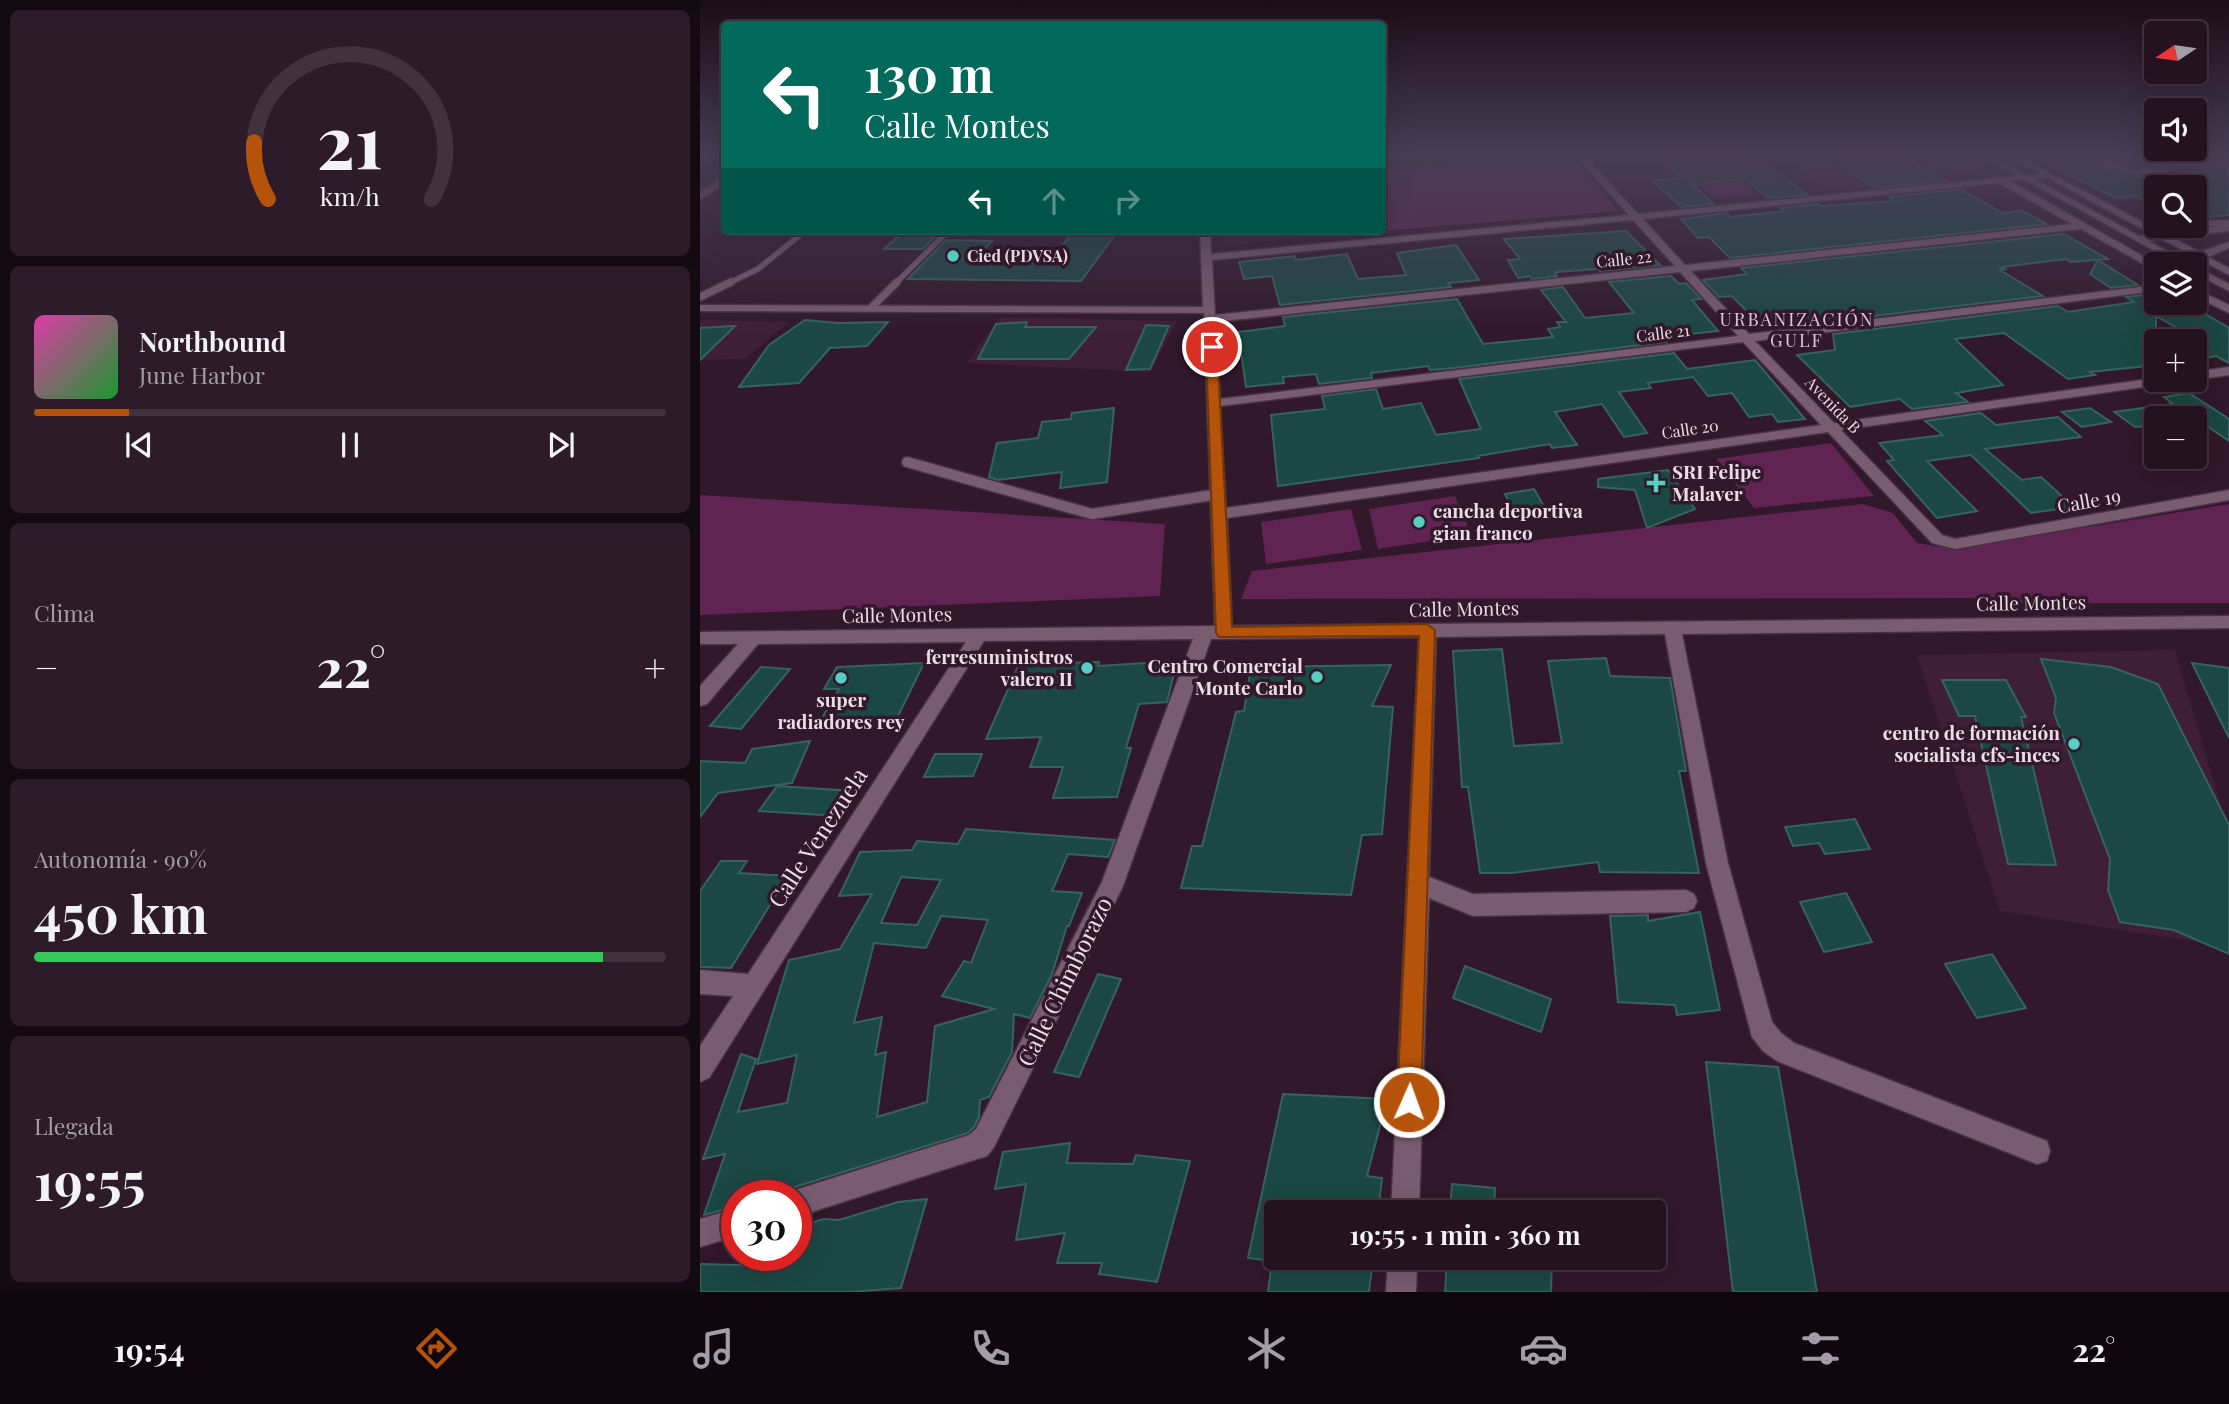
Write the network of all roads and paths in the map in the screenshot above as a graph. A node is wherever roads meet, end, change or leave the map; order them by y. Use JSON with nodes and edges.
{"nodes":[{"id":1,"x":1653,"y":215,"type":"edge"},
{"id":2,"x":2064,"y":215,"type":"edge"},
{"id":3,"x":2095,"y":215,"type":"edge"},
{"id":4,"x":2123,"y":215,"type":"edge"},
{"id":5,"x":1636,"y":217,"type":"junction"},
{"id":6,"x":2140,"y":224,"type":"junction"},
{"id":7,"x":2144,"y":224,"type":"edge"},
{"id":8,"x":2207,"y":225,"type":"edge"},
{"id":9,"x":2083,"y":226,"type":"junction"},
{"id":10,"x":2144,"y":226,"type":"edge"},
{"id":11,"x":2229,"y":226,"type":"edge"},
{"id":12,"x":2207,"y":229,"type":"edge"},
{"id":13,"x":800,"y":235,"type":"edge"},
{"id":14,"x":944,"y":235,"type":"edge"},
{"id":15,"x":1205,"y":235,"type":"edge"},
{"id":16,"x":2229,"y":235,"type":"edge"},
{"id":17,"x":2147,"y":238,"type":"edge"},
{"id":18,"x":2166,"y":238,"type":"edge"},
{"id":19,"x":2139,"y":239,"type":"junction"},
{"id":20,"x":2174,"y":242,"type":"junction"},
{"id":21,"x":2150,"y":245,"type":"junction"},
{"id":22,"x":2229,"y":245,"type":"edge"},
{"id":23,"x":2163,"y":252,"type":"edge"},
{"id":24,"x":2193,"y":252,"type":"edge"},
{"id":25,"x":2207,"y":253,"type":"edge"},
{"id":26,"x":1207,"y":257,"type":"junction"},
{"id":27,"x":2207,"y":260,"type":"edge"},
{"id":28,"x":2144,"y":261,"type":"edge"},
{"id":29,"x":1682,"y":269,"type":"junction"},
{"id":30,"x":2229,"y":272,"type":"edge"},
{"id":31,"x":2207,"y":276,"type":"edge"},
{"id":32,"x":2229,"y":288,"type":"edge"},
{"id":33,"x":2144,"y":289,"type":"edge"},
{"id":34,"x":700,"y":297,"type":"edge"},
{"id":35,"x":2207,"y":297,"type":"edge"},
{"id":36,"x":871,"y":308,"type":"junction"},
{"id":37,"x":700,"y":309,"type":"edge"},
{"id":38,"x":2229,"y":310,"type":"edge"},
{"id":39,"x":1208,"y":315,"type":"junction"},
{"id":40,"x":1747,"y":339,"type":"junction"},
{"id":41,"x":2229,"y":371,"type":"edge"},
{"id":42,"x":2207,"y":374,"type":"edge"},
{"id":43,"x":2144,"y":383,"type":"edge"},
{"id":44,"x":1216,"y":403,"type":"junction"},
{"id":45,"x":1833,"y":426,"type":"junction"},
{"id":46,"x":907,"y":463,"type":"dead end"},
{"id":47,"x":1219,"y":494,"type":"junction"},
{"id":48,"x":2229,"y":495,"type":"edge"},
{"id":49,"x":1220,"y":514,"type":"junction"},
{"id":50,"x":1955,"y":544,"type":"joint"},
{"id":51,"x":2229,"y":622,"type":"edge"},
{"id":52,"x":1672,"y":627,"type":"junction"},
{"id":53,"x":1427,"y":630,"type":"junction"},
{"id":54,"x":1214,"y":633,"type":"junction"},
{"id":55,"x":979,"y":635,"type":"junction"},
{"id":56,"x":700,"y":638,"type":"edge"},
{"id":57,"x":753,"y":638,"type":"junction"},
{"id":58,"x":700,"y":699,"type":"edge"},
{"id":59,"x":1417,"y":882,"type":"junction"},
{"id":60,"x":1686,"y":901,"type":"dead end"},
{"id":61,"x":700,"y":982,"type":"edge"},
{"id":62,"x":754,"y":986,"type":"junction"},
{"id":63,"x":700,"y":1069,"type":"edge"},
{"id":64,"x":2037,"y":1151,"type":"dead end"},
{"id":65,"x":812,"y":1198,"type":"edge"},
{"id":66,"x":1405,"y":1200,"type":"edge"},
{"id":67,"x":721,"y":1227,"type":"edge"},
{"id":68,"x":700,"y":1233,"type":"edge"},
{"id":69,"x":1402,"y":1270,"type":"edge"},
{"id":70,"x":1401,"y":1292,"type":"edge"}],
"edges":[{"from":1,"to":5,"type":"street"},
{"from":2,"to":9,"type":"street"},
{"from":3,"to":19,"type":"street"},
{"from":4,"to":6,"type":"street"},
{"from":5,"to":26,"type":"street"},
{"from":5,"to":29,"type":"street","name":"Avenida B"},
{"from":6,"to":7,"type":"street"},
{"from":6,"to":10,"type":"street"},
{"from":8,"to":11,"type":"street"},
{"from":9,"to":28,"type":"street"},
{"from":9,"to":29,"type":"street","name":"Calle 22"},
{"from":11,"to":12,"type":"street"},
{"from":13,"to":34,"type":"lane"},
{"from":14,"to":36,"type":"lane"},
{"from":15,"to":26,"type":"street"},
{"from":16,"to":20,"type":"street"},
{"from":17,"to":19,"type":"street"},
{"from":18,"to":20,"type":"street"},
{"from":19,"to":21,"type":"street"},
{"from":20,"to":21,"type":"street"},
{"from":20,"to":24,"type":"street"},
{"from":21,"to":23,"type":"street"},
{"from":22,"to":25,"type":"street"},
{"from":26,"to":39,"type":"street"},
{"from":27,"to":30,"type":"street"},
{"from":29,"to":39,"type":"street","name":"Calle 22"},
{"from":29,"to":40,"type":"street","name":"Avenida B"},
{"from":31,"to":32,"type":"street"},
{"from":33,"to":40,"type":"street","name":"Calle 21"},
{"from":35,"to":38,"type":"street"},
{"from":36,"to":37,"type":"street","name":"Calle 22"},
{"from":36,"to":39,"type":"street","name":"Calle 22"},
{"from":39,"to":44,"type":"street"},
{"from":40,"to":44,"type":"street","name":"Calle 21"},
{"from":40,"to":45,"type":"street","name":"Avenida B"},
{"from":41,"to":42,"type":"street"},
{"from":43,"to":45,"type":"street","name":"Calle 20"},
{"from":44,"to":47,"type":"street"},
{"from":45,"to":49,"type":"street","name":"Calle 20"},
{"from":45,"to":50,"type":"street","name":"Avenida B"},
{"from":46,"to":47,"type":"lane"},
{"from":47,"to":49,"type":"street"},
{"from":48,"to":50,"type":"street","name":"Calle 19"},
{"from":49,"to":54,"type":"street"},
{"from":51,"to":52,"type":"street","name":"Calle Montes"},
{"from":52,"to":53,"type":"street","name":"Calle Montes"},
{"from":52,"to":64,"type":"street"},
{"from":53,"to":54,"type":"street","name":"Calle Montes"},
{"from":53,"to":59,"type":"street"},
{"from":54,"to":55,"type":"street","name":"Calle Montes"},
{"from":54,"to":65,"type":"street","name":"Calle Chimborazo"},
{"from":55,"to":57,"type":"street","name":"Calle Montes"},
{"from":55,"to":62,"type":"street","name":"Calle Venezuela"},
{"from":56,"to":57,"type":"street","name":"Calle Montes"},
{"from":57,"to":58,"type":"street"},
{"from":59,"to":60,"type":"street"},
{"from":59,"to":66,"type":"street"},
{"from":61,"to":62,"type":"street"},
{"from":62,"to":63,"type":"street","name":"Calle Venezuela"},
{"from":67,"to":68,"type":"street"},
{"from":69,"to":70,"type":"street"}]}
